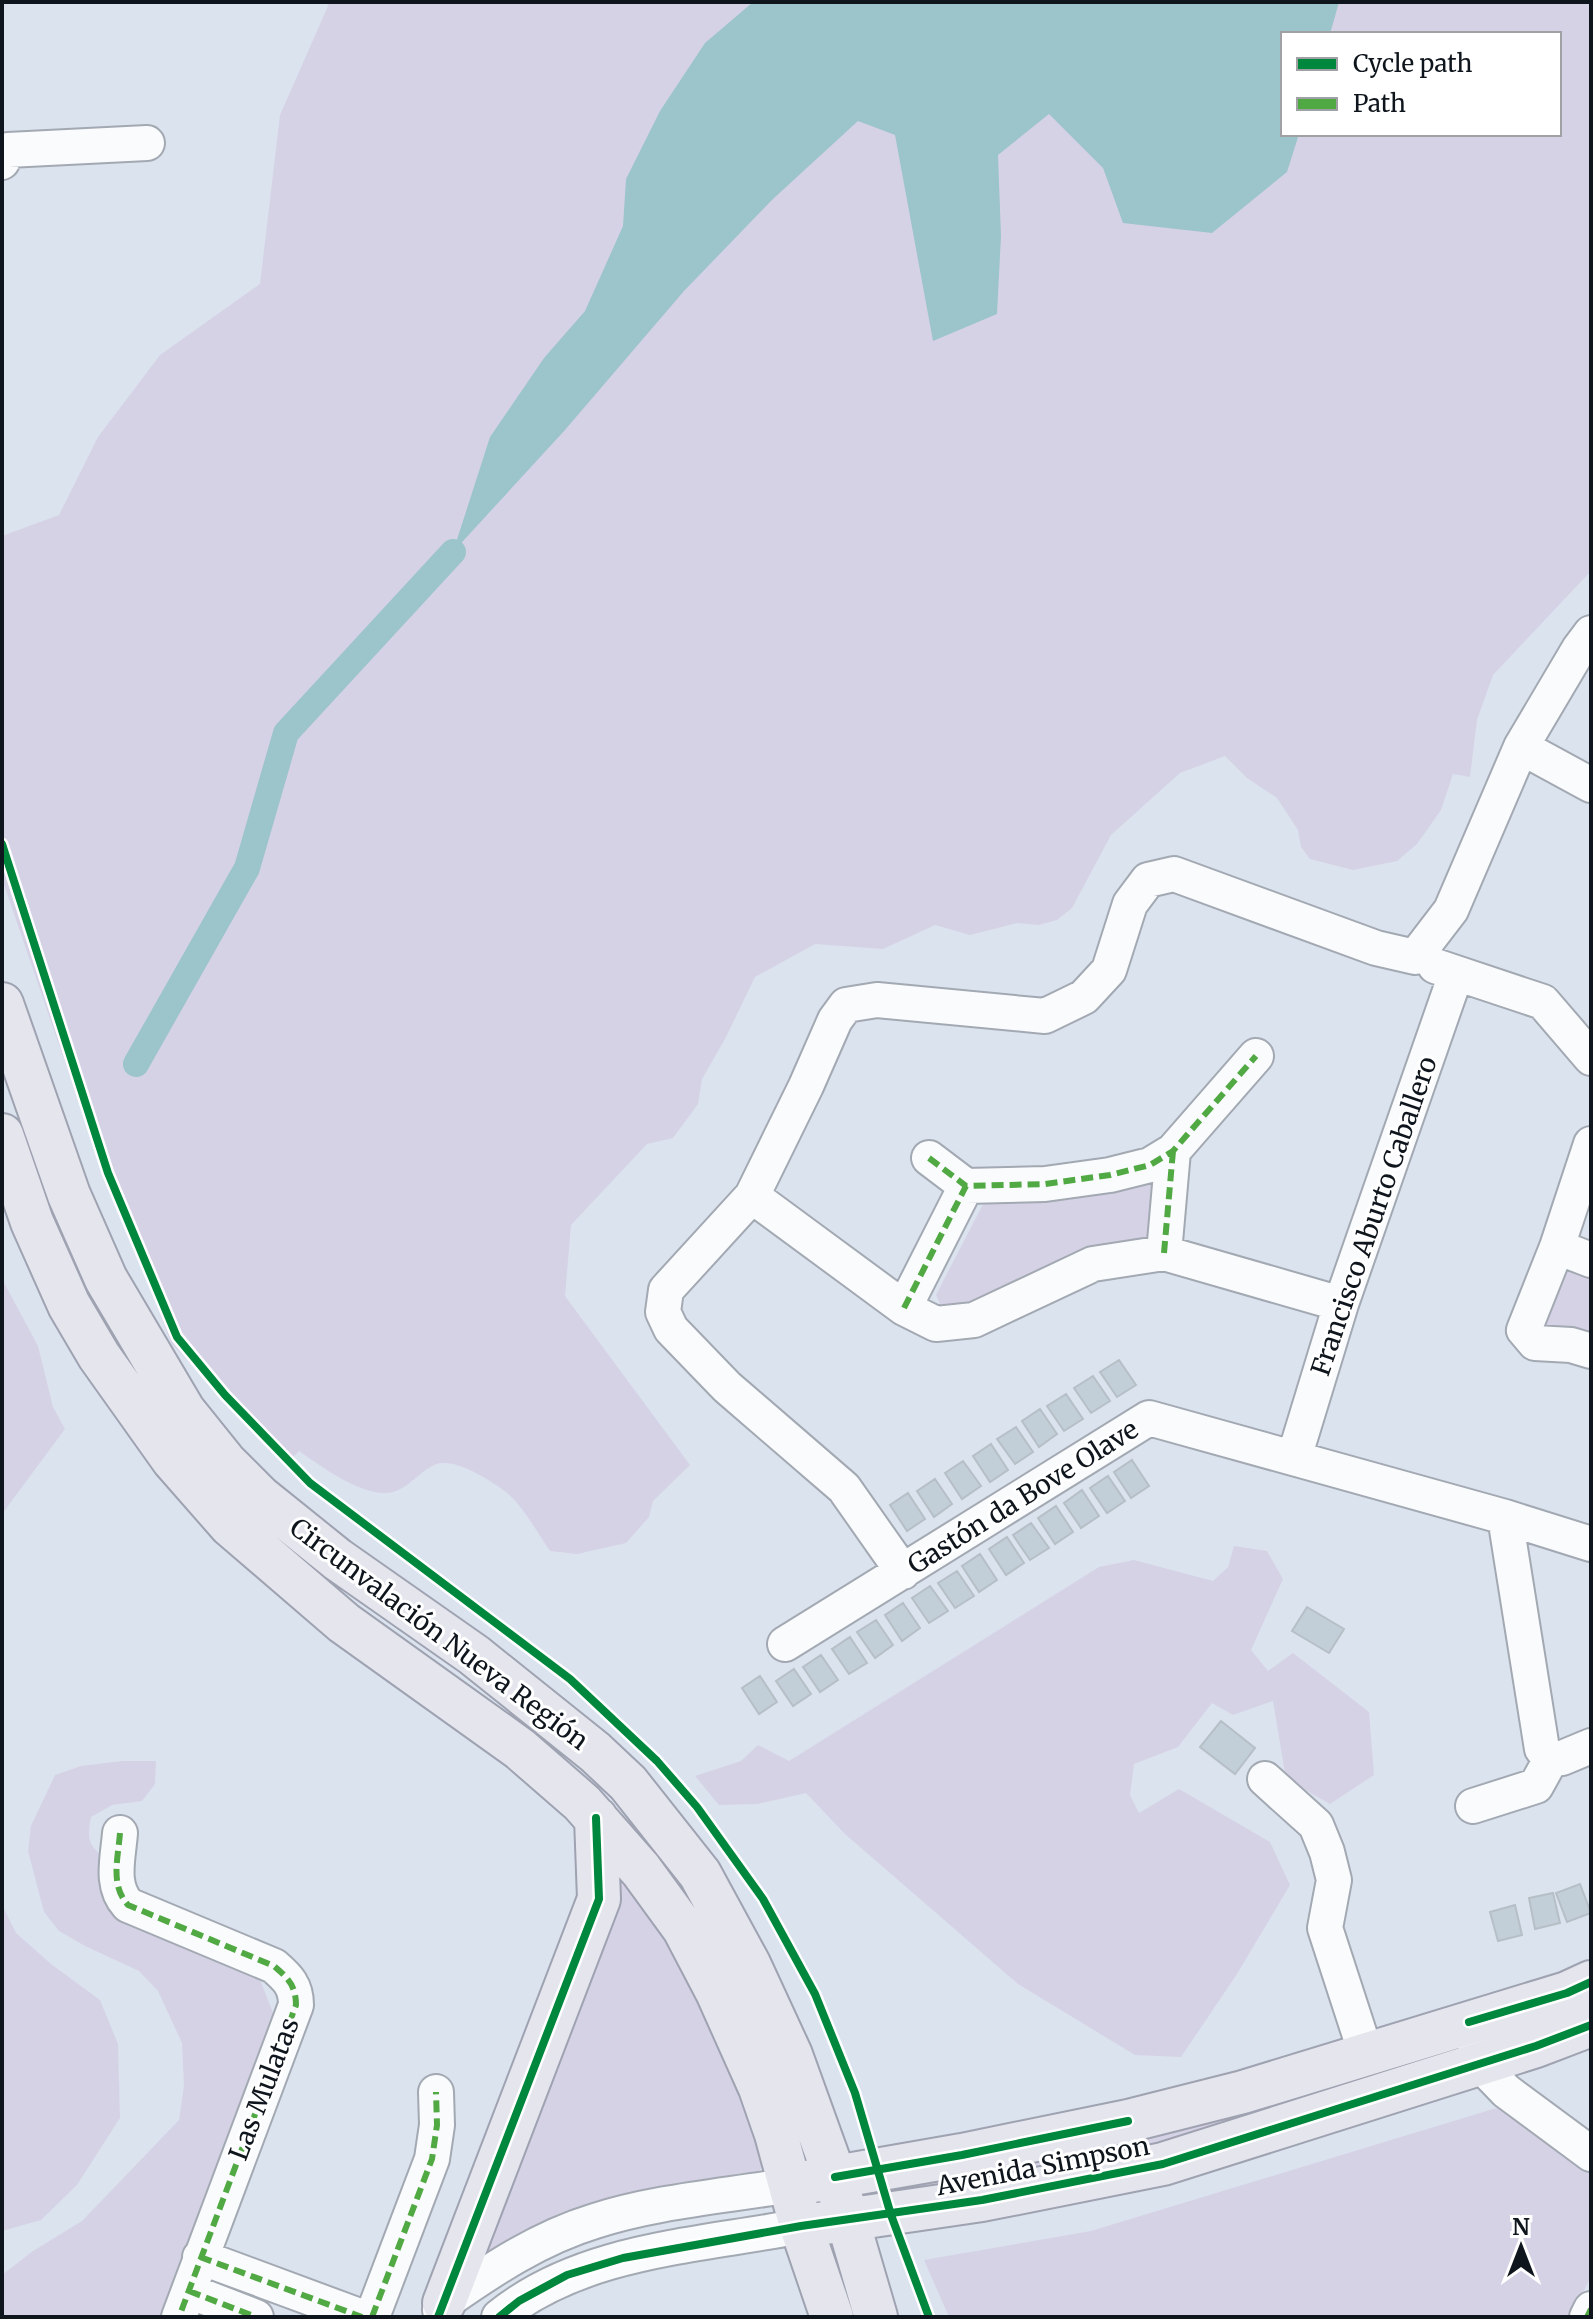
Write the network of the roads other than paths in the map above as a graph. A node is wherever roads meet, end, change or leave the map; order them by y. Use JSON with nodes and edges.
{"nodes":[{"id":1,"x":147,"y":143,"type":"dead end"},
{"id":2,"x":2,"y":162,"type":"edge"},
{"id":3,"x":1591,"y":633,"type":"edge"},
{"id":4,"x":1521,"y":747,"type":"junction"},
{"id":5,"x":1591,"y":785,"type":"edge"},
{"id":6,"x":1415,"y":957,"type":"junction"},
{"id":7,"x":1456,"y":974,"type":"junction"},
{"id":8,"x":2,"y":1004,"type":"edge"},
{"id":9,"x":1256,"y":1056,"type":"dead end"},
{"id":10,"x":1591,"y":1058,"type":"edge"},
{"id":11,"x":2,"y":1135,"type":"edge"},
{"id":12,"x":1591,"y":1144,"type":"edge"},
{"id":13,"x":1173,"y":1151,"type":"junction"},
{"id":14,"x":929,"y":1158,"type":"dead end"},
{"id":15,"x":966,"y":1186,"type":"junction"},
{"id":16,"x":752,"y":1196,"type":"junction"},
{"id":17,"x":1557,"y":1247,"type":"junction"},
{"id":18,"x":1164,"y":1253,"type":"junction"},
{"id":19,"x":1591,"y":1260,"type":"edge"},
{"id":20,"x":1341,"y":1304,"type":"junction"},
{"id":21,"x":904,"y":1308,"type":"junction"},
{"id":22,"x":1591,"y":1351,"type":"edge"},
{"id":23,"x":1294,"y":1458,"type":"junction"},
{"id":24,"x":260,"y":1497,"type":"junction"},
{"id":25,"x":1505,"y":1517,"type":"junction"},
{"id":26,"x":230,"y":1525,"type":"junction"},
{"id":27,"x":1591,"y":1544,"type":"edge"},
{"id":28,"x":903,"y":1572,"type":"junction"},
{"id":29,"x":785,"y":1644,"type":"dead end"},
{"id":30,"x":1591,"y":1746,"type":"edge"},
{"id":31,"x":1551,"y":1759,"type":"junction"},
{"id":32,"x":1265,"y":1779,"type":"dead end"},
{"id":33,"x":1473,"y":1806,"type":"dead end"},
{"id":34,"x":596,"y":1818,"type":"junction"},
{"id":35,"x":120,"y":1833,"type":"dead end"},
{"id":36,"x":1591,"y":1982,"type":"edge"},
{"id":37,"x":1469,"y":2022,"type":"junction"},
{"id":38,"x":1591,"y":2025,"type":"edge"},
{"id":39,"x":1366,"y":2054,"type":"junction"},
{"id":40,"x":1480,"y":2064,"type":"junction"},
{"id":41,"x":436,"y":2092,"type":"dead end"},
{"id":42,"x":1591,"y":2154,"type":"edge"},
{"id":43,"x":835,"y":2177,"type":"junction"},
{"id":44,"x":790,"y":2185,"type":"junction"},
{"id":45,"x":846,"y":2219,"type":"junction"},
{"id":46,"x":801,"y":2226,"type":"junction"},
{"id":47,"x":200,"y":2257,"type":"junction"},
{"id":48,"x":184,"y":2304,"type":"edge"},
{"id":49,"x":1591,"y":2309,"type":"edge"},
{"id":50,"x":441,"y":2310,"type":"edge"},
{"id":51,"x":256,"y":2317,"type":"edge"},
{"id":52,"x":362,"y":2317,"type":"edge"},
{"id":53,"x":372,"y":2317,"type":"edge"},
{"id":54,"x":499,"y":2317,"type":"edge"},
{"id":55,"x":832,"y":2317,"type":"edge"},
{"id":56,"x":876,"y":2317,"type":"edge"},
{"id":57,"x":1587,"y":2317,"type":"edge"}],
"edges":[{"from":1,"to":2,"type":"street"},
{"from":3,"to":4,"type":"street"},
{"from":4,"to":5,"type":"street"},
{"from":4,"to":6,"type":"street"},
{"from":6,"to":7,"type":"street"},
{"from":6,"to":16,"type":"street"},
{"from":7,"to":10,"type":"street"},
{"from":7,"to":20,"type":"street","name":"Francisco Aburto Caballero"},
{"from":8,"to":24,"type":"main road","name":"Circunvalación Nueva Región"},
{"from":9,"to":13,"type":"street"},
{"from":11,"to":26,"type":"main road","name":"Circunvalación Nueva Región"},
{"from":12,"to":17,"type":"street"},
{"from":13,"to":15,"type":"street"},
{"from":13,"to":18,"type":"street"},
{"from":14,"to":15,"type":"street"},
{"from":15,"to":21,"type":"street"},
{"from":16,"to":21,"type":"street"},
{"from":16,"to":28,"type":"street"},
{"from":17,"to":19,"type":"street"},
{"from":17,"to":22,"type":"street"},
{"from":18,"to":20,"type":"street"},
{"from":18,"to":21,"type":"street"},
{"from":20,"to":23,"type":"street","name":"Francisco Aburto Caballero"},
{"from":23,"to":25,"type":"street","name":"Gastón da Bove Olave"},
{"from":23,"to":28,"type":"street","name":"Gastón da Bove Olave"},
{"from":24,"to":26,"type":"street"},
{"from":24,"to":43,"type":"main road","name":"Circunvalación Nueva Región"},
{"from":25,"to":27,"type":"street","name":"Gastón da Bove Olave"},
{"from":25,"to":31,"type":"street"},
{"from":26,"to":34,"type":"main road","name":"Circunvalación Nueva Región"},
{"from":28,"to":29,"type":"street","name":"Gastón da Bove Olave"},
{"from":30,"to":31,"type":"street"},
{"from":31,"to":33,"type":"street"},
{"from":32,"to":39,"type":"street"},
{"from":34,"to":44,"type":"main road","name":"Circunvalación Nueva Región"},
{"from":34,"to":50,"type":"main road"},
{"from":35,"to":47,"type":"street","name":"Las Mulatas"},
{"from":36,"to":37,"type":"main road","name":"Avenida Simpson"},
{"from":37,"to":39,"type":"main road","name":"Avenida Simpson"},
{"from":37,"to":40,"type":"street"},
{"from":38,"to":40,"type":"main road","name":"Avenida Simpson"},
{"from":39,"to":43,"type":"main road","name":"Avenida Simpson"},
{"from":40,"to":42,"type":"street"},
{"from":40,"to":45,"type":"main road","name":"Avenida Simpson"},
{"from":41,"to":53,"type":"street"},
{"from":43,"to":44,"type":"main road","name":"Avenida Simpson"},
{"from":43,"to":45,"type":"main road","name":"Circunvalación Nueva Región"},
{"from":44,"to":46,"type":"main road","name":"Circunvalación Nueva Región"},
{"from":44,"to":50,"type":"street","name":"Avenida Simpson"},
{"from":45,"to":46,"type":"main road","name":"Avenida Simpson"},
{"from":45,"to":56,"type":"main road","name":"Circunvalación Nueva Región"},
{"from":46,"to":54,"type":"street","name":"Avenida Simpson"},
{"from":46,"to":55,"type":"main road","name":"Circunvalación Nueva Región"},
{"from":47,"to":48,"type":"street","name":"Las Mulatas"},
{"from":47,"to":52,"type":"street"},
{"from":48,"to":51,"type":"street","name":"Las Mulatas"},
{"from":49,"to":57,"type":"street"}]}
